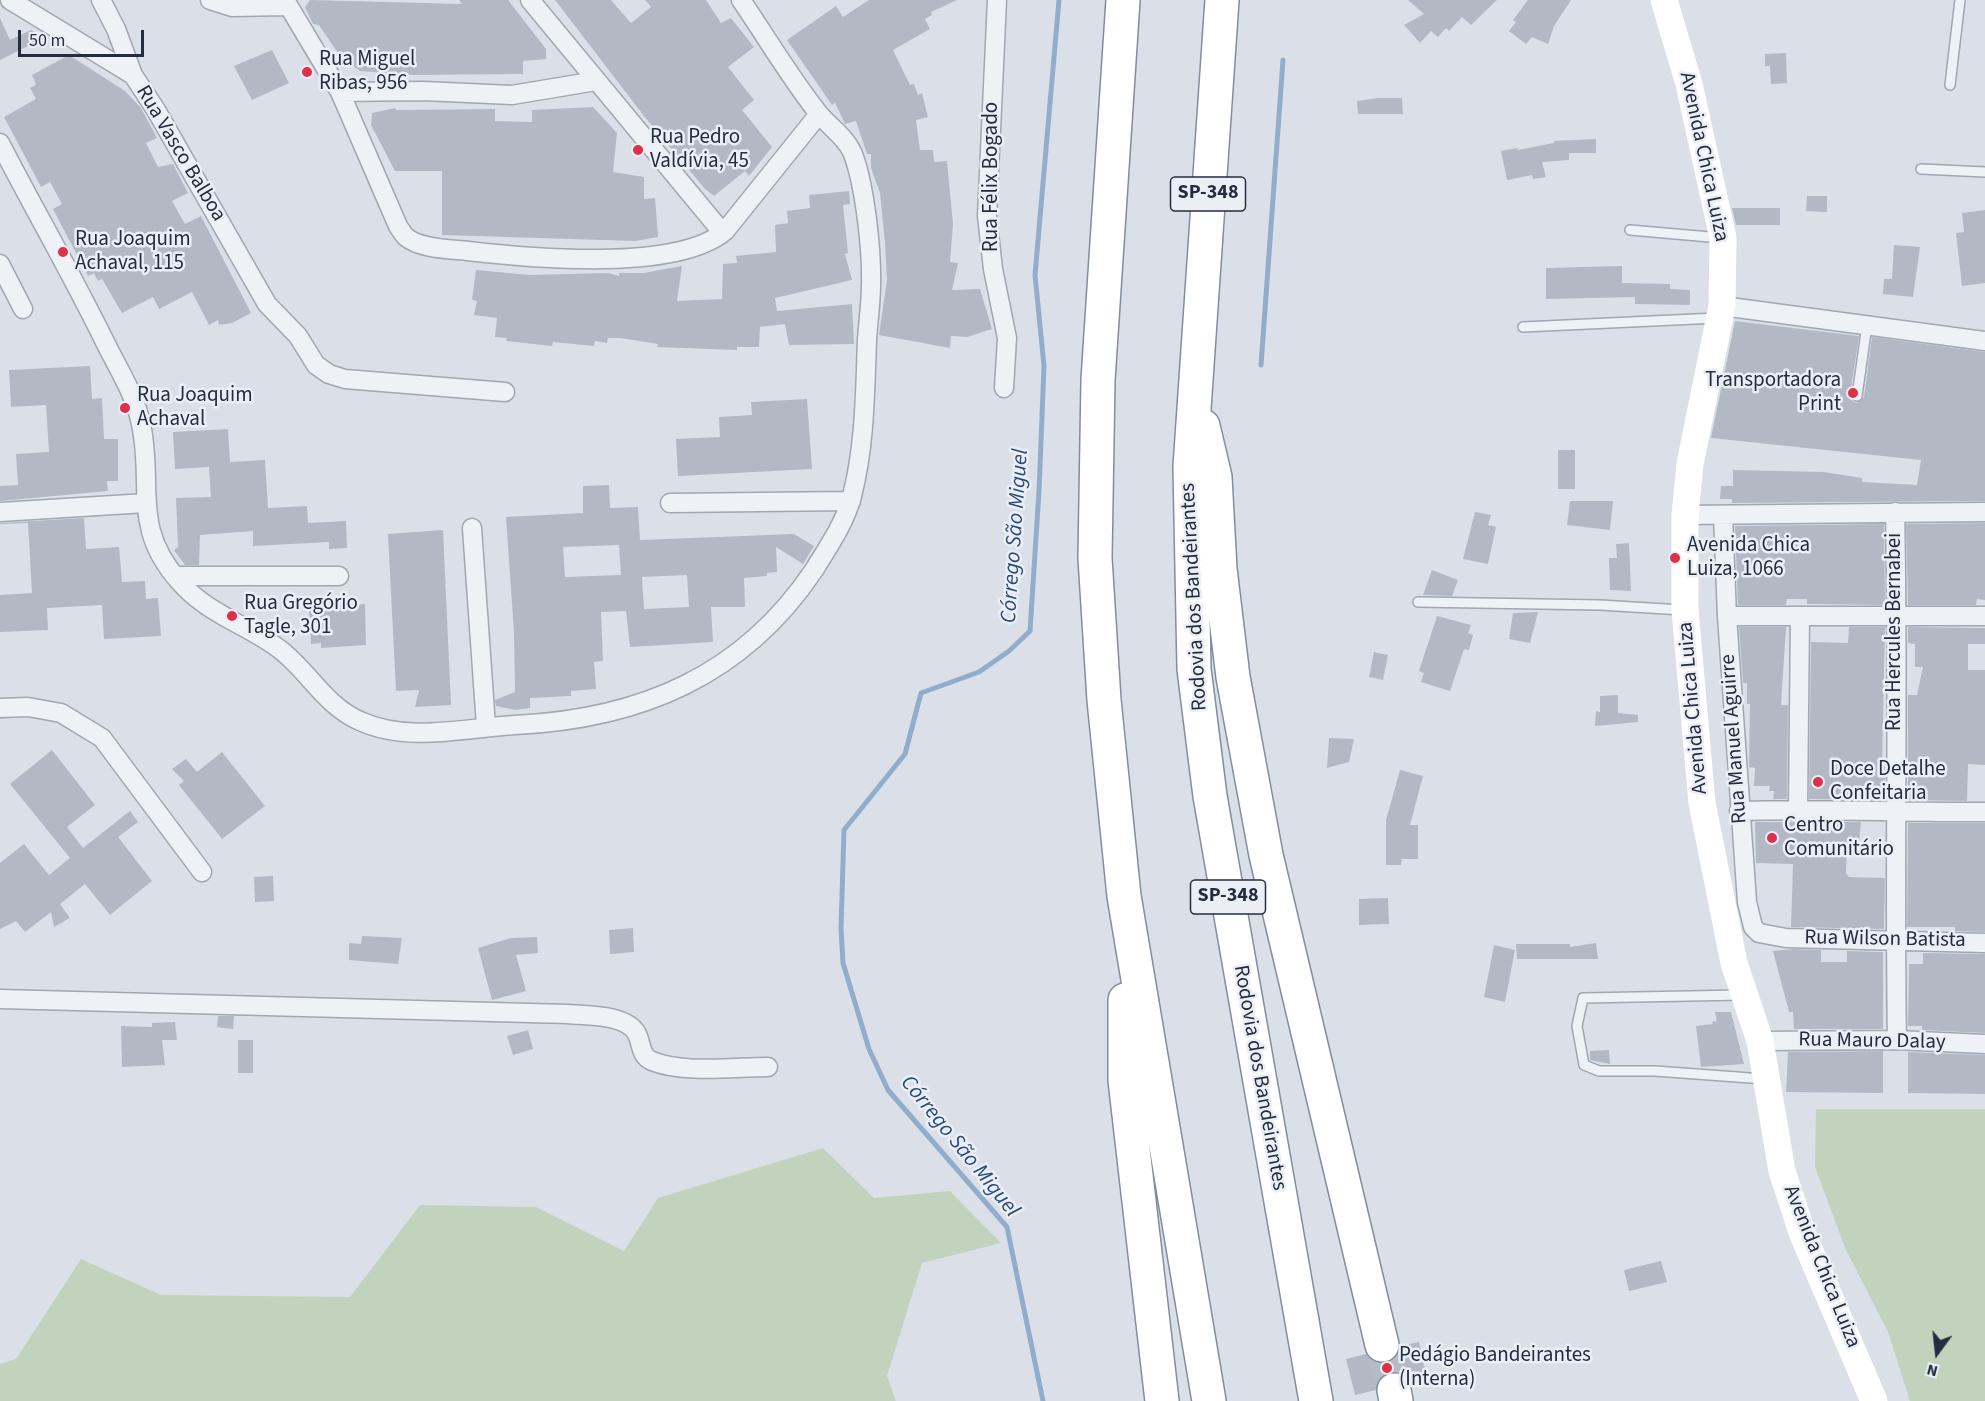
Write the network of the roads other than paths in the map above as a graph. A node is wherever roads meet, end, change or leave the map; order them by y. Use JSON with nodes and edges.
{"nodes":[{"id":1,"x":10,"y":0,"type":"edge"},
{"id":2,"x":101,"y":0,"type":"edge"},
{"id":3,"x":210,"y":0,"type":"edge"},
{"id":4,"x":530,"y":0,"type":"edge"},
{"id":5,"x":741,"y":0,"type":"edge"},
{"id":6,"x":997,"y":0,"type":"edge"},
{"id":7,"x":1123,"y":0,"type":"edge"},
{"id":8,"x":1222,"y":0,"type":"edge"},
{"id":9,"x":1664,"y":0,"type":"edge"},
{"id":10,"x":1960,"y":0,"type":"edge"},
{"id":11,"x":285,"y":3,"type":"edge"},
{"id":12,"x":133,"y":75,"type":"junction"},
{"id":13,"x":596,"y":81,"type":"junction"},
{"id":14,"x":1950,"y":85,"type":"dead end"},
{"id":15,"x":340,"y":92,"type":"junction"},
{"id":16,"x":819,"y":114,"type":"junction"},
{"id":17,"x":0,"y":143,"type":"edge"},
{"id":18,"x":1921,"y":169,"type":"dead end"},
{"id":19,"x":1985,"y":172,"type":"edge"},
{"id":20,"x":1629,"y":230,"type":"dead end"},
{"id":21,"x":725,"y":231,"type":"junction"},
{"id":22,"x":1723,"y":238,"type":"junction"},
{"id":23,"x":0,"y":264,"type":"edge"},
{"id":24,"x":23,"y":309,"type":"dead end"},
{"id":25,"x":1721,"y":312,"type":"junction"},
{"id":26,"x":1867,"y":325,"type":"junction"},
{"id":27,"x":1523,"y":327,"type":"dead end"},
{"id":28,"x":1985,"y":341,"type":"edge"},
{"id":29,"x":1004,"y":388,"type":"dead end"},
{"id":30,"x":1195,"y":389,"type":"junction"},
{"id":31,"x":505,"y":392,"type":"dead end"},
{"id":32,"x":1857,"y":396,"type":"dead end"},
{"id":33,"x":851,"y":501,"type":"junction"},
{"id":34,"x":146,"y":503,"type":"junction"},
{"id":35,"x":670,"y":503,"type":"dead end"},
{"id":36,"x":0,"y":512,"type":"edge"},
{"id":37,"x":1895,"y":512,"type":"junction"},
{"id":38,"x":1985,"y":512,"type":"edge"},
{"id":39,"x":1685,"y":515,"type":"junction"},
{"id":40,"x":1723,"y":515,"type":"junction"},
{"id":41,"x":472,"y":528,"type":"dead end"},
{"id":42,"x":174,"y":576,"type":"junction"},
{"id":43,"x":339,"y":576,"type":"dead end"},
{"id":44,"x":1418,"y":602,"type":"dead end"},
{"id":45,"x":1685,"y":610,"type":"junction"},
{"id":46,"x":1727,"y":616,"type":"junction"},
{"id":47,"x":1800,"y":616,"type":"junction"},
{"id":48,"x":1985,"y":616,"type":"edge"},
{"id":49,"x":1898,"y":618,"type":"junction"},
{"id":50,"x":0,"y":708,"type":"edge"},
{"id":51,"x":486,"y":726,"type":"junction"},
{"id":52,"x":1798,"y":809,"type":"junction"},
{"id":53,"x":1739,"y":811,"type":"junction"},
{"id":54,"x":1985,"y":812,"type":"edge"},
{"id":55,"x":1894,"y":813,"type":"junction"},
{"id":56,"x":202,"y":872,"type":"dead end"},
{"id":57,"x":1124,"y":896,"type":"junction"},
{"id":58,"x":1786,"y":938,"type":"joint"},
{"id":59,"x":1895,"y":939,"type":"junction"},
{"id":60,"x":1985,"y":943,"type":"edge"},
{"id":61,"x":1744,"y":995,"type":"junction"},
{"id":62,"x":0,"y":999,"type":"edge"},
{"id":63,"x":1897,"y":1040,"type":"junction"},
{"id":64,"x":1760,"y":1041,"type":"junction"},
{"id":65,"x":1985,"y":1044,"type":"edge"},
{"id":66,"x":768,"y":1067,"type":"dead end"},
{"id":67,"x":1766,"y":1079,"type":"junction"},
{"id":68,"x":1383,"y":1345,"type":"tunnel mouth"},
{"id":69,"x":1162,"y":1401,"type":"edge"},
{"id":70,"x":1209,"y":1401,"type":"edge"},
{"id":71,"x":1316,"y":1401,"type":"edge"},
{"id":72,"x":1874,"y":1401,"type":"edge"}],
"edges":[{"from":1,"to":12,"type":"street"},
{"from":2,"to":12,"type":"street","name":"Rua Vasco Balboa"},
{"from":3,"to":11,"type":"street"},
{"from":4,"to":13,"type":"street"},
{"from":5,"to":16,"type":"street"},
{"from":6,"to":29,"type":"street","name":"Rua Félix Bogado"},
{"from":7,"to":57,"type":"highway"},
{"from":8,"to":30,"type":"highway","name":"Rodovia dos Bandeirantes","number":"SP-348"},
{"from":9,"to":22,"type":"main road","name":"Avenida Chica Luiza"},
{"from":10,"to":14,"type":"lane"},
{"from":11,"to":15,"type":"street"},
{"from":12,"to":31,"type":"street","name":"Rua Vasco Balboa"},
{"from":13,"to":15,"type":"street"},
{"from":13,"to":21,"type":"street"},
{"from":15,"to":21,"type":"street"},
{"from":16,"to":21,"type":"street"},
{"from":16,"to":33,"type":"street"},
{"from":17,"to":34,"type":"street"},
{"from":18,"to":19,"type":"lane"},
{"from":20,"to":22,"type":"lane"},
{"from":22,"to":25,"type":"main road","name":"Avenida Chica Luiza"},
{"from":23,"to":24,"type":"street"},
{"from":25,"to":26,"type":"street"},
{"from":25,"to":27,"type":"lane"},
{"from":25,"to":39,"type":"main road","name":"Avenida Chica Luiza"},
{"from":26,"to":28,"type":"street"},
{"from":26,"to":32,"type":"lane"},
{"from":30,"to":68,"type":"highway"},
{"from":30,"to":71,"type":"highway","name":"Rodovia dos Bandeirantes","number":"SP-348"},
{"from":33,"to":35,"type":"street"},
{"from":33,"to":51,"type":"street"},
{"from":34,"to":36,"type":"street"},
{"from":34,"to":42,"type":"street"},
{"from":37,"to":38,"type":"street"},
{"from":37,"to":40,"type":"street"},
{"from":37,"to":49,"type":"street","name":"Rua Hercules Bernabei"},
{"from":39,"to":40,"type":"street"},
{"from":39,"to":45,"type":"main road","name":"Avenida Chica Luiza"},
{"from":40,"to":46,"type":"street","name":"Rua Manuel Aguirre"},
{"from":41,"to":51,"type":"street"},
{"from":42,"to":43,"type":"street"},
{"from":42,"to":51,"type":"street"},
{"from":44,"to":45,"type":"lane"},
{"from":45,"to":61,"type":"main road","name":"Avenida Chica Luiza"},
{"from":46,"to":47,"type":"street"},
{"from":46,"to":53,"type":"street","name":"Rua Manuel Aguirre"},
{"from":47,"to":49,"type":"street"},
{"from":47,"to":52,"type":"street"},
{"from":48,"to":49,"type":"street"},
{"from":49,"to":55,"type":"street","name":"Rua Hercules Bernabei"},
{"from":50,"to":56,"type":"street"},
{"from":52,"to":53,"type":"street"},
{"from":52,"to":55,"type":"street"},
{"from":53,"to":58,"type":"street","name":"Rua Manuel Aguirre"},
{"from":54,"to":55,"type":"street"},
{"from":55,"to":59,"type":"street","name":"Rua Hercules Bernabei"},
{"from":57,"to":69,"type":"highway"},
{"from":57,"to":70,"type":"highway"},
{"from":58,"to":59,"type":"street","name":"Rua Wilson Batista"},
{"from":59,"to":60,"type":"street","name":"Rua Wilson Batista"},
{"from":59,"to":63,"type":"street","name":"Rua Hercules Bernabei"},
{"from":61,"to":64,"type":"main road","name":"Avenida Chica Luiza"},
{"from":61,"to":67,"type":"lane"},
{"from":62,"to":66,"type":"street"},
{"from":63,"to":64,"type":"street","name":"Rua Mauro Dalay"},
{"from":63,"to":65,"type":"street","name":"Rua Mauro Dalay"},
{"from":64,"to":67,"type":"main road","name":"Avenida Chica Luiza"},
{"from":67,"to":72,"type":"main road","name":"Avenida Chica Luiza"}]}
